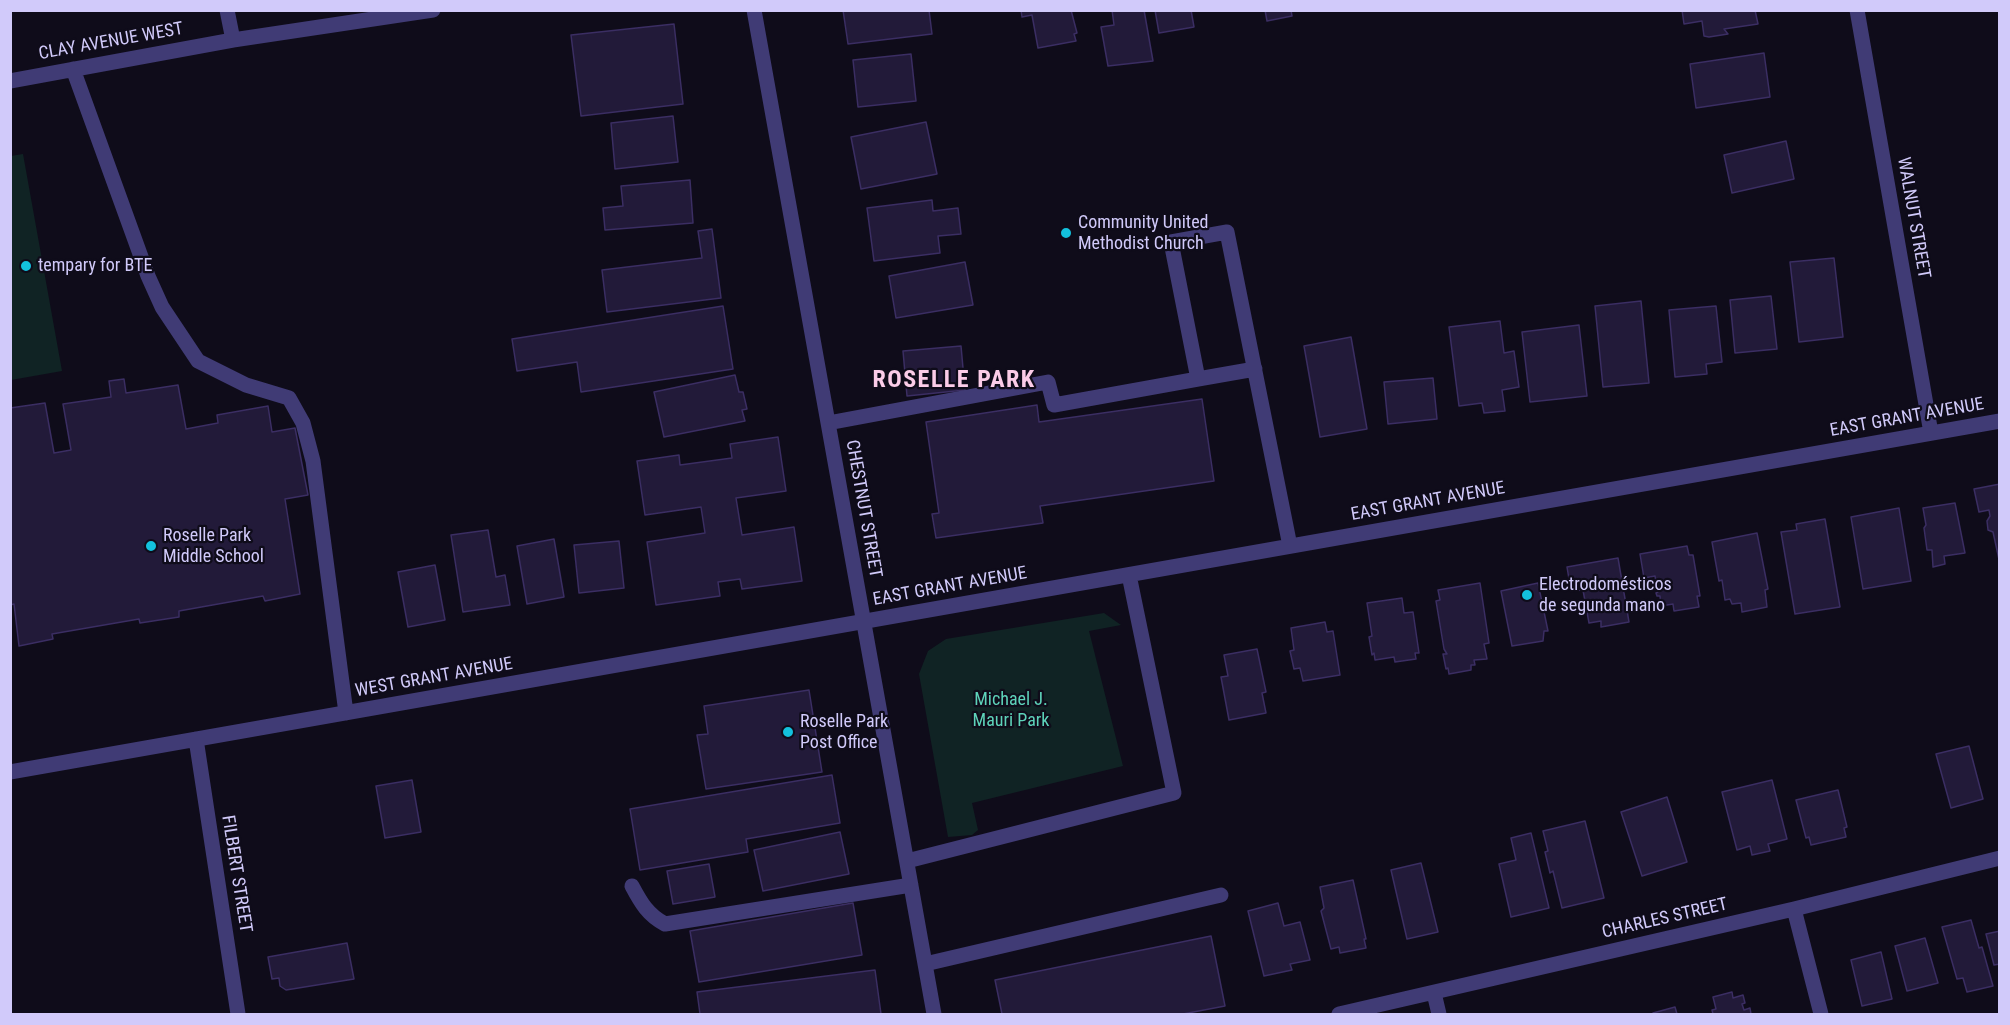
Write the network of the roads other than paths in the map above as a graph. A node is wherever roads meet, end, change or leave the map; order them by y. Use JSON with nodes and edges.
{"nodes":[{"id":1,"x":228,"y":10,"type":"edge"},
{"id":2,"x":433,"y":10,"type":"edge"},
{"id":3,"x":754,"y":10,"type":"edge"},
{"id":4,"x":1857,"y":10,"type":"edge"},
{"id":5,"x":232,"y":40,"type":"junction"},
{"id":6,"x":73,"y":69,"type":"junction"},
{"id":7,"x":10,"y":81,"type":"edge"},
{"id":8,"x":1255,"y":369,"type":"junction"},
{"id":9,"x":1198,"y":379,"type":"junction"},
{"id":10,"x":2000,"y":421,"type":"edge"},
{"id":11,"x":828,"y":423,"type":"junction"},
{"id":12,"x":1931,"y":433,"type":"junction"},
{"id":13,"x":1290,"y":546,"type":"junction"},
{"id":14,"x":1129,"y":575,"type":"junction"},
{"id":15,"x":864,"y":621,"type":"junction"},
{"id":16,"x":346,"y":713,"type":"junction"},
{"id":17,"x":196,"y":739,"type":"junction"},
{"id":18,"x":10,"y":772,"type":"edge"},
{"id":19,"x":2000,"y":858,"type":"edge"},
{"id":20,"x":907,"y":861,"type":"junction"},
{"id":21,"x":911,"y":885,"type":"junction"},
{"id":22,"x":632,"y":886,"type":"dead end"},
{"id":23,"x":1221,"y":895,"type":"dead end"},
{"id":24,"x":1794,"y":909,"type":"junction"},
{"id":25,"x":925,"y":964,"type":"junction"},
{"id":26,"x":1434,"y":993,"type":"junction"},
{"id":27,"x":238,"y":1014,"type":"edge"},
{"id":28,"x":934,"y":1014,"type":"edge"},
{"id":29,"x":1340,"y":1014,"type":"edge"},
{"id":30,"x":1439,"y":1014,"type":"edge"},
{"id":31,"x":1821,"y":1014,"type":"edge"}],
"edges":[{"from":1,"to":5,"type":"street"},
{"from":2,"to":5,"type":"street","name":"CLAY AVENUE WEST"},
{"from":3,"to":11,"type":"street","name":"CHESTNUT STREET"},
{"from":4,"to":12,"type":"street","name":"WALNUT STREET"},
{"from":5,"to":6,"type":"street","name":"CLAY AVENUE WEST"},
{"from":6,"to":7,"type":"street","name":"CLAY AVENUE WEST"},
{"from":6,"to":16,"type":"street"},
{"from":8,"to":9,"type":"street"},
{"from":8,"to":9,"type":"street"},
{"from":8,"to":13,"type":"street"},
{"from":9,"to":11,"type":"street"},
{"from":10,"to":12,"type":"street","name":"EAST GRANT AVENUE"},
{"from":11,"to":15,"type":"street","name":"CHESTNUT STREET"},
{"from":12,"to":13,"type":"street","name":"EAST GRANT AVENUE"},
{"from":13,"to":14,"type":"street","name":"EAST GRANT AVENUE"},
{"from":14,"to":15,"type":"street","name":"EAST GRANT AVENUE"},
{"from":14,"to":20,"type":"street"},
{"from":15,"to":16,"type":"street","name":"WEST GRANT AVENUE"},
{"from":15,"to":20,"type":"street","name":"CHESTNUT STREET"},
{"from":16,"to":17,"type":"street","name":"WEST GRANT AVENUE"},
{"from":17,"to":18,"type":"street","name":"WEST GRANT AVENUE"},
{"from":17,"to":27,"type":"street","name":"FILBERT STREET"},
{"from":19,"to":24,"type":"street","name":"CHARLES STREET"},
{"from":20,"to":21,"type":"street","name":"CHESTNUT STREET"},
{"from":21,"to":22,"type":"street"},
{"from":21,"to":25,"type":"street","name":"CHESTNUT STREET"},
{"from":23,"to":25,"type":"street"},
{"from":24,"to":26,"type":"street","name":"CHARLES STREET"},
{"from":24,"to":31,"type":"street"},
{"from":25,"to":28,"type":"street","name":"CHESTNUT STREET"},
{"from":26,"to":29,"type":"street","name":"CHARLES STREET"},
{"from":26,"to":30,"type":"street"}]}
